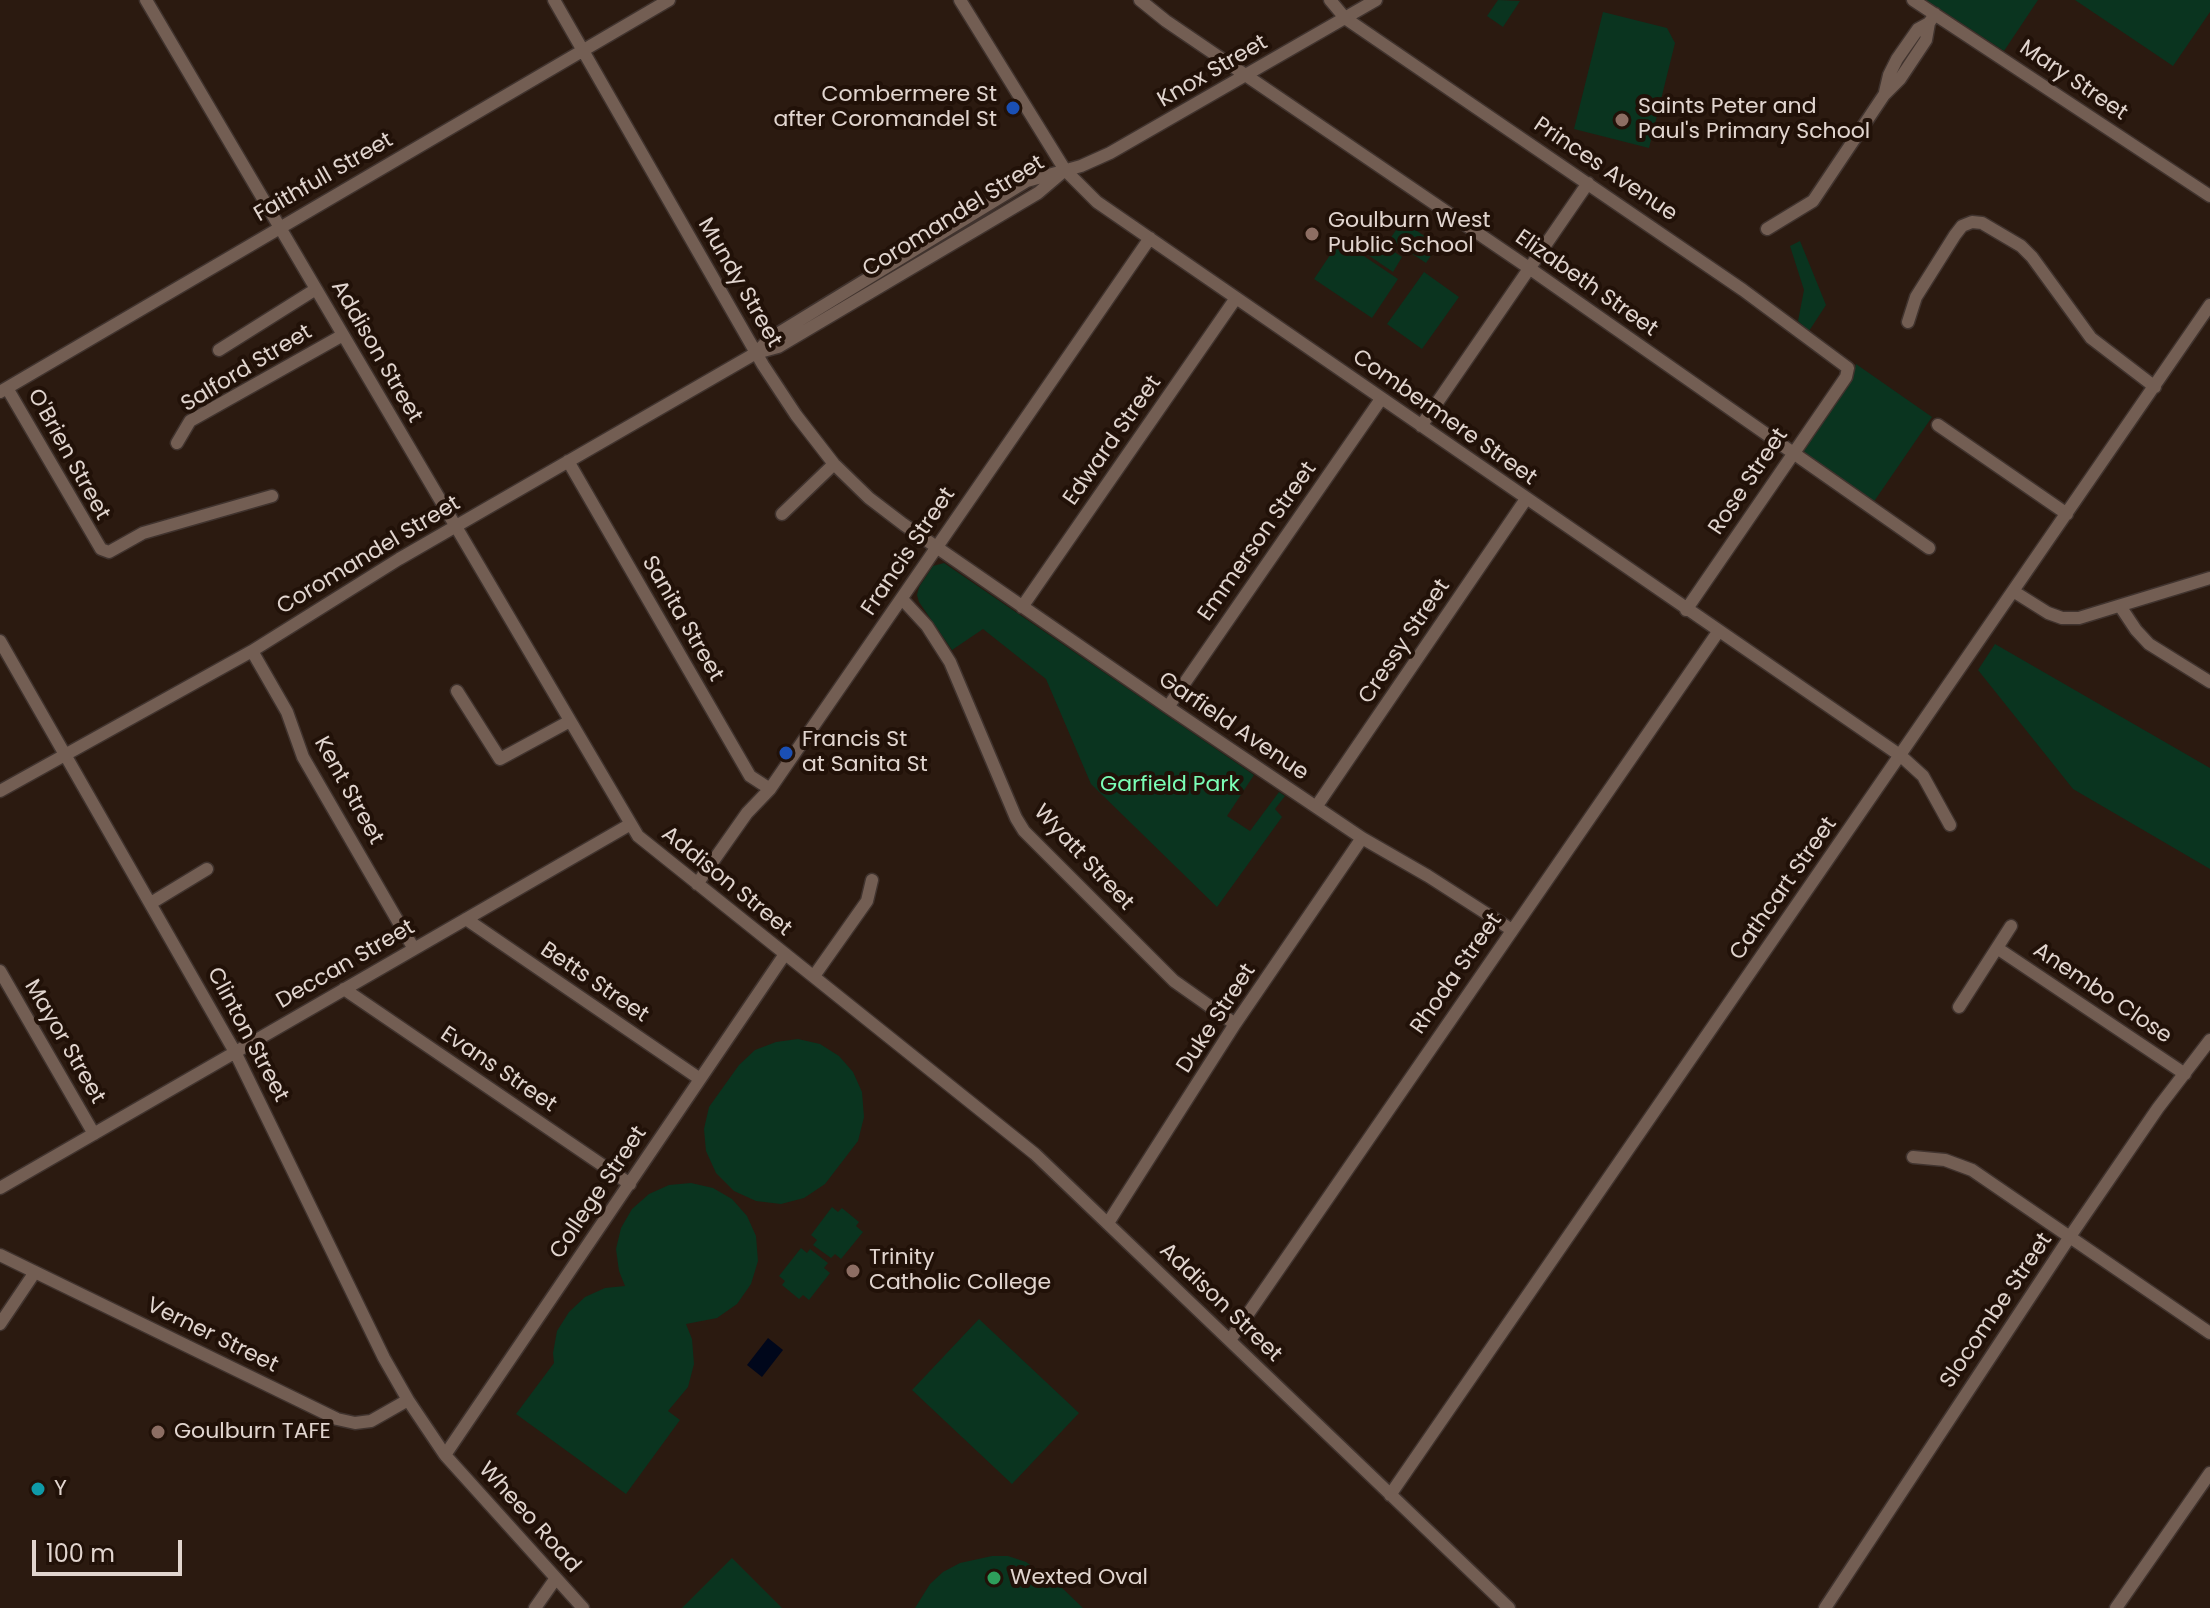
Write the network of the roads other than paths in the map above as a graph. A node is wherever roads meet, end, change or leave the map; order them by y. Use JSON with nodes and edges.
{"nodes":[{"id":1,"x":146,"y":0,"type":"edge"},
{"id":2,"x":554,"y":0,"type":"edge"},
{"id":3,"x":669,"y":0,"type":"edge"},
{"id":4,"x":960,"y":0,"type":"edge"},
{"id":5,"x":1140,"y":0,"type":"edge"},
{"id":6,"x":1330,"y":0,"type":"edge"},
{"id":7,"x":1376,"y":0,"type":"edge"},
{"id":8,"x":1913,"y":0,"type":"edge"},
{"id":9,"x":1345,"y":18,"type":"junction"},
{"id":10,"x":1932,"y":19,"type":"junction"},
{"id":11,"x":583,"y":50,"type":"junction"},
{"id":12,"x":1247,"y":76,"type":"junction"},
{"id":13,"x":1065,"y":170,"type":"junction"},
{"id":14,"x":1588,"y":183,"type":"junction"},
{"id":15,"x":2210,"y":196,"type":"edge"},
{"id":16,"x":965,"y":219,"type":"junction"},
{"id":17,"x":279,"y":226,"type":"junction"},
{"id":18,"x":1767,"y":229,"type":"dead end"},
{"id":19,"x":973,"y":232,"type":"junction"},
{"id":20,"x":1150,"y":238,"type":"junction"},
{"id":21,"x":897,"y":260,"type":"junction"},
{"id":22,"x":1529,"y":268,"type":"junction"},
{"id":23,"x":905,"y":272,"type":"junction"},
{"id":24,"x":316,"y":289,"type":"junction"},
{"id":25,"x":1236,"y":298,"type":"junction"},
{"id":26,"x":836,"y":305,"type":"junction"},
{"id":27,"x":2210,"y":305,"type":"edge"},
{"id":28,"x":1908,"y":322,"type":"dead end"},
{"id":29,"x":343,"y":335,"type":"junction"},
{"id":30,"x":219,"y":350,"type":"dead end"},
{"id":31,"x":756,"y":353,"type":"junction"},
{"id":32,"x":1846,"y":377,"type":"joint"},
{"id":33,"x":2155,"y":387,"type":"junction"},
{"id":34,"x":4,"y":390,"type":"edge"},
{"id":35,"x":1381,"y":399,"type":"junction"},
{"id":36,"x":1938,"y":425,"type":"dead end"},
{"id":37,"x":1421,"y":426,"type":"junction"},
{"id":38,"x":177,"y":443,"type":"dead end"},
{"id":39,"x":1793,"y":453,"type":"junction"},
{"id":40,"x":568,"y":461,"type":"junction"},
{"id":41,"x":834,"y":464,"type":"junction"},
{"id":42,"x":272,"y":496,"type":"dead end"},
{"id":43,"x":1526,"y":499,"type":"junction"},
{"id":44,"x":782,"y":514,"type":"dead end"},
{"id":45,"x":2067,"y":514,"type":"junction"},
{"id":46,"x":456,"y":526,"type":"junction"},
{"id":47,"x":936,"y":547,"type":"junction"},
{"id":48,"x":1929,"y":548,"type":"dead end"},
{"id":49,"x":2210,"y":578,"type":"edge"},
{"id":50,"x":2013,"y":591,"type":"junction"},
{"id":51,"x":902,"y":599,"type":"junction"},
{"id":52,"x":2120,"y":606,"type":"junction"},
{"id":53,"x":1022,"y":607,"type":"junction"},
{"id":54,"x":1686,"y":610,"type":"junction"},
{"id":55,"x":1718,"y":632,"type":"junction"},
{"id":56,"x":0,"y":641,"type":"edge"},
{"id":57,"x":252,"y":651,"type":"junction"},
{"id":58,"x":2210,"y":682,"type":"edge"},
{"id":59,"x":457,"y":691,"type":"dead end"},
{"id":60,"x":1168,"y":707,"type":"junction"},
{"id":61,"x":570,"y":721,"type":"junction"},
{"id":62,"x":64,"y":753,"type":"junction"},
{"id":63,"x":1901,"y":756,"type":"junction"},
{"id":64,"x":770,"y":789,"type":"junction"},
{"id":65,"x":0,"y":791,"type":"edge"},
{"id":66,"x":1316,"y":807,"type":"junction"},
{"id":67,"x":629,"y":825,"type":"junction"},
{"id":68,"x":1950,"y":825,"type":"dead end"},
{"id":69,"x":1362,"y":838,"type":"junction"},
{"id":70,"x":207,"y":869,"type":"dead end"},
{"id":71,"x":872,"y":880,"type":"dead end"},
{"id":72,"x":697,"y":884,"type":"junction"},
{"id":73,"x":151,"y":903,"type":"junction"},
{"id":74,"x":466,"y":919,"type":"junction"},
{"id":75,"x":2011,"y":926,"type":"dead end"},
{"id":76,"x":1512,"y":930,"type":"junction"},
{"id":77,"x":1997,"y":948,"type":"junction"},
{"id":78,"x":414,"y":949,"type":"junction"},
{"id":79,"x":785,"y":954,"type":"junction"},
{"id":80,"x":0,"y":971,"type":"edge"},
{"id":81,"x":814,"y":976,"type":"junction"},
{"id":82,"x":344,"y":989,"type":"junction"},
{"id":83,"x":1959,"y":1007,"type":"dead end"},
{"id":84,"x":1235,"y":1024,"type":"junction"},
{"id":85,"x":2210,"y":1040,"type":"edge"},
{"id":86,"x":235,"y":1052,"type":"junction"},
{"id":87,"x":2185,"y":1074,"type":"junction"},
{"id":88,"x":700,"y":1079,"type":"junction"},
{"id":89,"x":94,"y":1134,"type":"junction"},
{"id":90,"x":1913,"y":1157,"type":"dead end"},
{"id":91,"x":630,"y":1184,"type":"junction"},
{"id":92,"x":0,"y":1188,"type":"edge"},
{"id":93,"x":1108,"y":1223,"type":"junction"},
{"id":94,"x":2071,"y":1235,"type":"junction"},
{"id":95,"x":0,"y":1255,"type":"edge"},
{"id":96,"x":35,"y":1272,"type":"junction"},
{"id":97,"x":0,"y":1324,"type":"edge"},
{"id":98,"x":2210,"y":1333,"type":"edge"},
{"id":99,"x":1230,"y":1340,"type":"junction"},
{"id":100,"x":408,"y":1400,"type":"junction"},
{"id":101,"x":445,"y":1455,"type":"junction"},
{"id":102,"x":2210,"y":1473,"type":"edge"},
{"id":103,"x":1390,"y":1495,"type":"junction"},
{"id":104,"x":556,"y":1578,"type":"junction"},
{"id":105,"x":535,"y":1608,"type":"edge"},
{"id":106,"x":583,"y":1608,"type":"edge"},
{"id":107,"x":1509,"y":1608,"type":"edge"},
{"id":108,"x":1825,"y":1608,"type":"edge"},
{"id":109,"x":2116,"y":1608,"type":"edge"}],
"edges":[{"from":1,"to":17,"type":"street","name":"Addison Street"},
{"from":2,"to":11,"type":"street","name":"Mundy Street"},
{"from":3,"to":11,"type":"street","name":"Faithfull Street"},
{"from":4,"to":13,"type":"street","name":"Combermere Street"},
{"from":5,"to":12,"type":"street","name":"Elizabeth Street"},
{"from":6,"to":9,"type":"street","name":"Princes Avenue"},
{"from":7,"to":9,"type":"street","name":"Knox Street"},
{"from":8,"to":10,"type":"street","name":"Mary Street"},
{"from":9,"to":12,"type":"street","name":"Knox Street"},
{"from":9,"to":14,"type":"street","name":"Princes Avenue"},
{"from":10,"to":15,"type":"street","name":"Mary Street"},
{"from":10,"to":18,"type":"street"},
{"from":11,"to":17,"type":"street","name":"Faithfull Street"},
{"from":11,"to":31,"type":"street","name":"Mundy Street"},
{"from":12,"to":13,"type":"street","name":"Knox Street"},
{"from":12,"to":22,"type":"street","name":"Elizabeth Street"},
{"from":13,"to":16,"type":"street","name":"Coromandel Street"},
{"from":13,"to":19,"type":"street","name":"Coromandel Street"},
{"from":13,"to":20,"type":"street","name":"Combermere Street"},
{"from":14,"to":22,"type":"street"},
{"from":14,"to":32,"type":"street","name":"Princes Avenue"},
{"from":16,"to":19,"type":"street"},
{"from":16,"to":21,"type":"street","name":"Coromandel Street"},
{"from":17,"to":24,"type":"street","name":"Addison Street"},
{"from":17,"to":34,"type":"street","name":"Faithfull Street"},
{"from":19,"to":23,"type":"street","name":"Coromandel Street"},
{"from":20,"to":25,"type":"street","name":"Combermere Street"},
{"from":20,"to":47,"type":"street","name":"Francis Street"},
{"from":21,"to":23,"type":"street"},
{"from":21,"to":26,"type":"street","name":"Coromandel Street"},
{"from":22,"to":37,"type":"street"},
{"from":22,"to":39,"type":"street","name":"Elizabeth Street"},
{"from":23,"to":26,"type":"street","name":"Coromandel Street"},
{"from":24,"to":29,"type":"street","name":"Addison Street"},
{"from":24,"to":30,"type":"street"},
{"from":25,"to":35,"type":"street","name":"Combermere Street"},
{"from":25,"to":53,"type":"street","name":"Edward Street"},
{"from":26,"to":31,"type":"street","name":"Coromandel Street"},
{"from":27,"to":33,"type":"street","name":"Cathcart Street"},
{"from":28,"to":33,"type":"street"},
{"from":29,"to":38,"type":"street","name":"Salford Street"},
{"from":29,"to":46,"type":"street","name":"Addison Street"},
{"from":31,"to":40,"type":"street","name":"Coromandel Street"},
{"from":31,"to":41,"type":"street","name":"Mundy Street"},
{"from":32,"to":39,"type":"street","name":"Rose Street"},
{"from":33,"to":45,"type":"street","name":"Cathcart Street"},
{"from":34,"to":42,"type":"street","name":"O'Brien Street"},
{"from":35,"to":37,"type":"street","name":"Combermere Street"},
{"from":35,"to":60,"type":"street","name":"Emmerson Street"},
{"from":36,"to":45,"type":"street"},
{"from":37,"to":43,"type":"street","name":"Combermere Street"},
{"from":39,"to":48,"type":"street","name":"Elizabeth Street"},
{"from":39,"to":54,"type":"street","name":"Rose Street"},
{"from":40,"to":46,"type":"street","name":"Coromandel Street"},
{"from":40,"to":64,"type":"street","name":"Sanita Street"},
{"from":41,"to":44,"type":"street"},
{"from":41,"to":47,"type":"street","name":"Mundy Street"},
{"from":43,"to":54,"type":"street","name":"Combermere Street"},
{"from":43,"to":66,"type":"street","name":"Cressy Street"},
{"from":45,"to":50,"type":"street","name":"Cathcart Street"},
{"from":46,"to":57,"type":"street","name":"Coromandel Street"},
{"from":46,"to":61,"type":"street","name":"Addison Street"},
{"from":47,"to":51,"type":"street","name":"Francis Street"},
{"from":47,"to":53,"type":"street","name":"Garfield Avenue"},
{"from":49,"to":52,"type":"street"},
{"from":50,"to":52,"type":"street"},
{"from":50,"to":63,"type":"street","name":"Cathcart Street"},
{"from":51,"to":64,"type":"street","name":"Francis Street"},
{"from":51,"to":84,"type":"street","name":"Wyatt Street"},
{"from":52,"to":58,"type":"street"},
{"from":53,"to":60,"type":"street","name":"Garfield Avenue"},
{"from":54,"to":55,"type":"street","name":"Combermere Street"},
{"from":55,"to":63,"type":"street","name":"Combermere Street"},
{"from":55,"to":76,"type":"street","name":"Rhoda Street"},
{"from":56,"to":62,"type":"street","name":"Clinton Street"},
{"from":57,"to":62,"type":"street","name":"Coromandel Street"},
{"from":57,"to":78,"type":"street","name":"Kent Street"},
{"from":59,"to":61,"type":"street"},
{"from":60,"to":66,"type":"street","name":"Garfield Avenue"},
{"from":61,"to":67,"type":"street","name":"Addison Street"},
{"from":62,"to":65,"type":"street","name":"Coromandel Street"},
{"from":62,"to":73,"type":"street","name":"Clinton Street"},
{"from":63,"to":68,"type":"street","name":"Combermere Street"},
{"from":63,"to":103,"type":"street","name":"Cathcart Street"},
{"from":64,"to":72,"type":"street","name":"Francis Street"},
{"from":66,"to":69,"type":"street","name":"Garfield Avenue"},
{"from":67,"to":72,"type":"street","name":"Addison Street"},
{"from":67,"to":74,"type":"street","name":"Deccan Street"},
{"from":69,"to":76,"type":"street","name":"Garfield Avenue"},
{"from":69,"to":84,"type":"street","name":"Duke Street"},
{"from":70,"to":73,"type":"street"},
{"from":71,"to":81,"type":"street"},
{"from":72,"to":79,"type":"street","name":"Addison Street"},
{"from":73,"to":86,"type":"street","name":"Clinton Street"},
{"from":74,"to":78,"type":"street","name":"Deccan Street"},
{"from":74,"to":88,"type":"street","name":"Betts Street"},
{"from":75,"to":77,"type":"street","name":"Anembo Close"},
{"from":76,"to":99,"type":"street","name":"Rhoda Street"},
{"from":77,"to":83,"type":"street","name":"Anembo Close"},
{"from":77,"to":87,"type":"street","name":"Anembo Close"},
{"from":78,"to":82,"type":"street","name":"Deccan Street"},
{"from":79,"to":81,"type":"street","name":"Addison Street"},
{"from":79,"to":88,"type":"street","name":"College Street"},
{"from":80,"to":89,"type":"street","name":"Mayor Street"},
{"from":81,"to":93,"type":"street","name":"Addison Street"},
{"from":82,"to":86,"type":"street","name":"Deccan Street"},
{"from":82,"to":91,"type":"street","name":"Evans Street"},
{"from":84,"to":93,"type":"street","name":"Duke Street"},
{"from":85,"to":87,"type":"street","name":"Slocombe Street"},
{"from":86,"to":89,"type":"street","name":"Deccan Street"},
{"from":86,"to":100,"type":"street","name":"Clinton Street"},
{"from":87,"to":94,"type":"street","name":"Slocombe Street"},
{"from":88,"to":91,"type":"street","name":"College Street"},
{"from":89,"to":92,"type":"street","name":"Deccan Street"},
{"from":90,"to":94,"type":"street"},
{"from":91,"to":101,"type":"street","name":"College Street"},
{"from":93,"to":99,"type":"street","name":"Addison Street"},
{"from":94,"to":98,"type":"street"},
{"from":94,"to":108,"type":"street","name":"Slocombe Street"},
{"from":95,"to":96,"type":"street","name":"Verner Street"},
{"from":96,"to":97,"type":"street"},
{"from":96,"to":100,"type":"street","name":"Verner Street"},
{"from":99,"to":103,"type":"street","name":"Addison Street"},
{"from":100,"to":101,"type":"street","name":"Clinton Street"},
{"from":101,"to":104,"type":"street","name":"Wheeo Road"},
{"from":102,"to":109,"type":"street"},
{"from":103,"to":107,"type":"street","name":"Addison Street"},
{"from":104,"to":105,"type":"street"},
{"from":104,"to":106,"type":"street","name":"Wheeo Road"}]}
